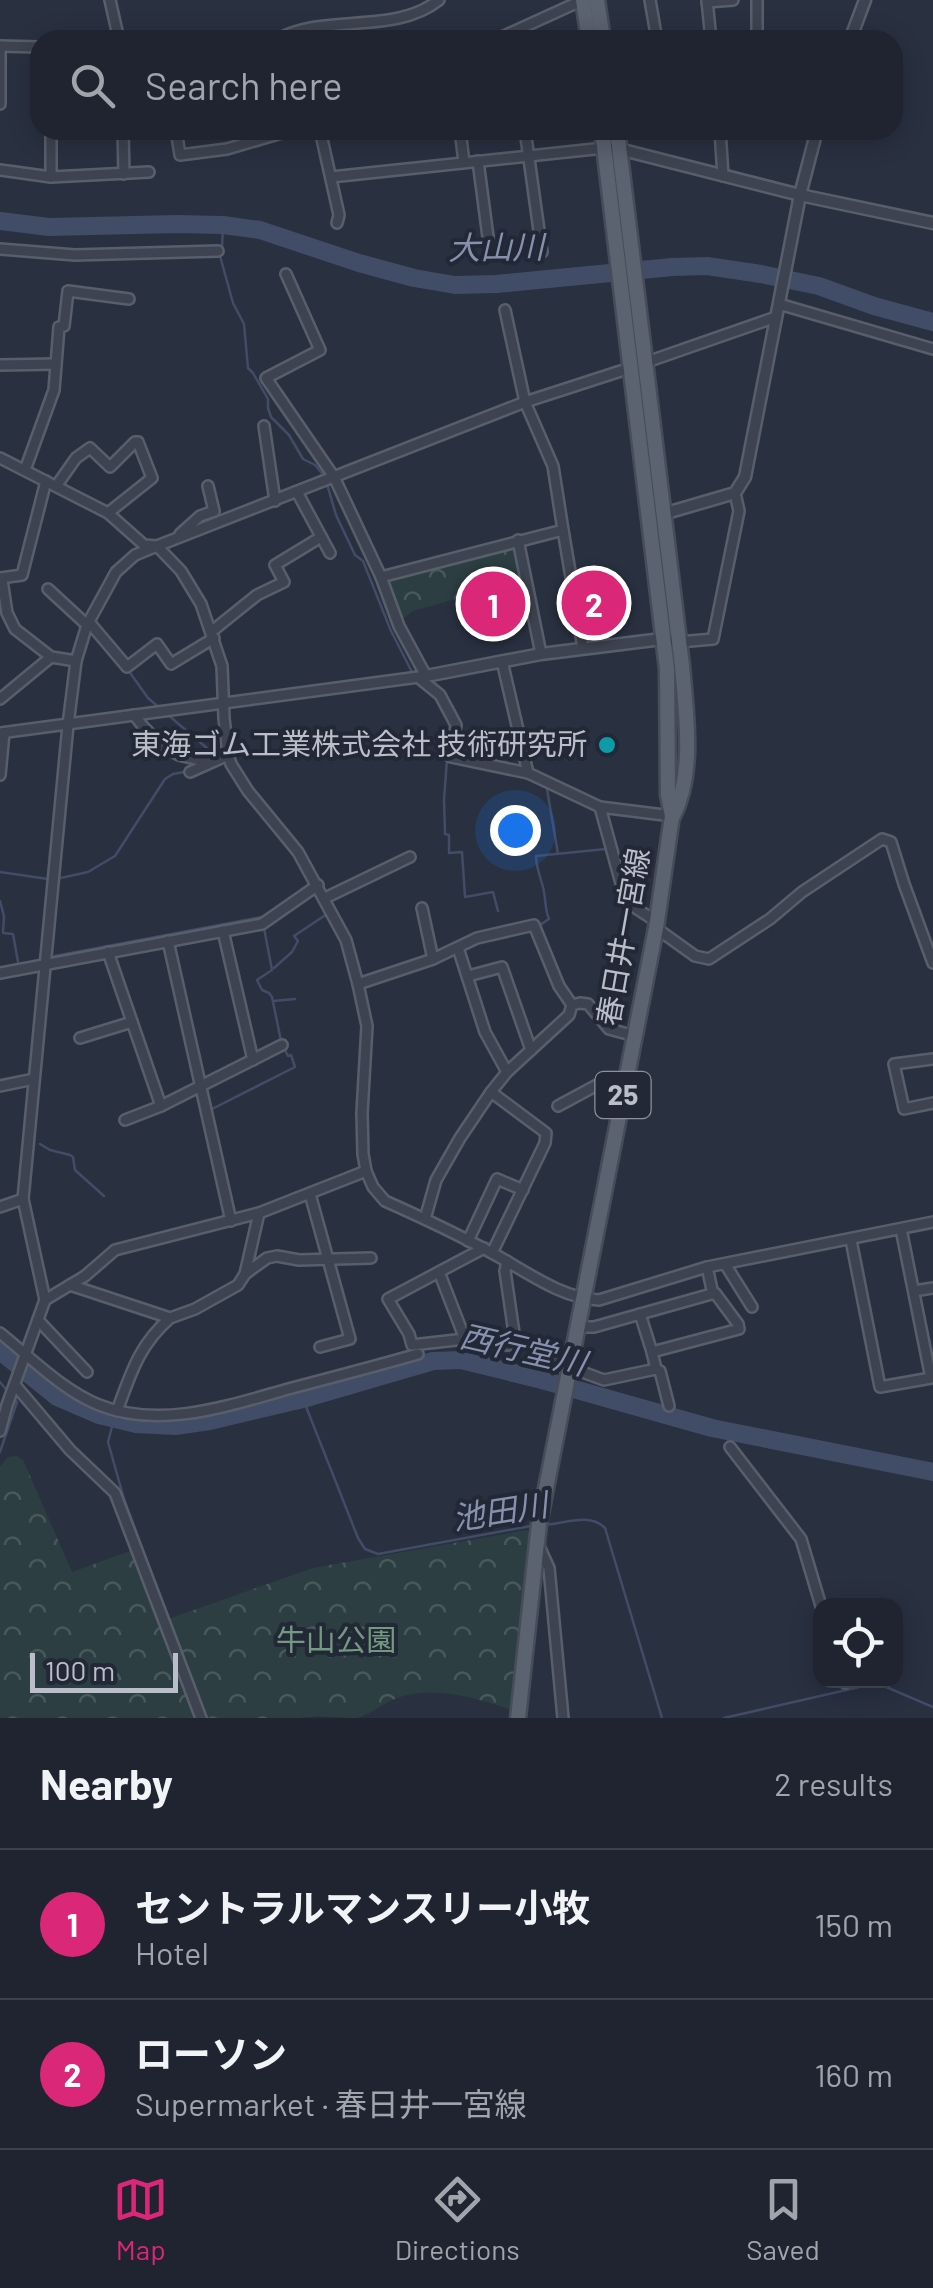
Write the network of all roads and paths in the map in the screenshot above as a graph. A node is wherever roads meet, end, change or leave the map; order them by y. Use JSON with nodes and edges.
{"nodes":[{"id":1,"x":110,"y":0,"type":"edge"},
{"id":2,"x":439,"y":0,"type":"edge"},
{"id":3,"x":583,"y":0,"type":"edge"},
{"id":4,"x":597,"y":0,"type":"edge"},
{"id":5,"x":650,"y":0,"type":"edge"},
{"id":6,"x":732,"y":0,"type":"edge"},
{"id":7,"x":756,"y":0,"type":"edge"},
{"id":8,"x":864,"y":0,"type":"edge"},
{"id":9,"x":707,"y":1,"type":"edge"},
{"id":10,"x":117,"y":30,"type":"edge"},
{"id":11,"x":331,"y":30,"type":"edge"},
{"id":12,"x":525,"y":30,"type":"edge"},
{"id":13,"x":588,"y":30,"type":"edge"},
{"id":14,"x":602,"y":30,"type":"edge"},
{"id":15,"x":655,"y":30,"type":"edge"},
{"id":16,"x":710,"y":30,"type":"edge"},
{"id":17,"x":757,"y":30,"type":"edge"},
{"id":18,"x":854,"y":30,"type":"edge"},
{"id":19,"x":0,"y":46,"type":"edge"},
{"id":20,"x":30,"y":47,"type":"edge"},
{"id":21,"x":0,"y":104,"type":"edge"},
{"id":22,"x":51,"y":140,"type":"edge"},
{"id":23,"x":122,"y":140,"type":"edge"},
{"id":24,"x":178,"y":140,"type":"edge"},
{"id":25,"x":255,"y":140,"type":"edge"},
{"id":26,"x":322,"y":140,"type":"edge"},
{"id":27,"x":461,"y":140,"type":"edge"},
{"id":28,"x":527,"y":140,"type":"edge"},
{"id":29,"x":608,"y":140,"type":"edge"},
{"id":30,"x":614,"y":140,"type":"edge"},
{"id":31,"x":721,"y":140,"type":"edge"},
{"id":32,"x":811,"y":140,"type":"edge"},
{"id":33,"x":612,"y":148,"type":"junction"},
{"id":34,"x":529,"y":156,"type":"junction"},
{"id":35,"x":478,"y":161,"type":"junction"},
{"id":36,"x":464,"y":162,"type":"junction"},
{"id":37,"x":0,"y":170,"type":"edge"},
{"id":38,"x":149,"y":172,"type":"dead end"},
{"id":39,"x":124,"y":174,"type":"junction"},
{"id":40,"x":723,"y":176,"type":"junction"},
{"id":41,"x":51,"y":177,"type":"junction"},
{"id":42,"x":331,"y":177,"type":"junction"},
{"id":43,"x":800,"y":195,"type":"junction"},
{"id":44,"x":337,"y":222,"type":"dead end"},
{"id":45,"x":933,"y":223,"type":"edge"},
{"id":46,"x":488,"y":236,"type":"dead end"},
{"id":47,"x":0,"y":248,"type":"edge"},
{"id":48,"x":218,"y":251,"type":"dead end"},
{"id":49,"x":542,"y":252,"type":"dead end"},
{"id":50,"x":286,"y":274,"type":"dead end"},
{"id":51,"x":129,"y":299,"type":"dead end"},
{"id":52,"x":778,"y":306,"type":"junction"},
{"id":53,"x":505,"y":310,"type":"dead end"},
{"id":54,"x":933,"y":349,"type":"edge"},
{"id":55,"x":56,"y":364,"type":"junction"},
{"id":56,"x":0,"y":365,"type":"edge"},
{"id":57,"x":637,"y":366,"type":"junction"},
{"id":58,"x":525,"y":402,"type":"junction"},
{"id":59,"x":264,"y":426,"type":"dead end"},
{"id":60,"x":0,"y":458,"type":"edge"},
{"id":61,"x":26,"y":470,"type":"junction"},
{"id":62,"x":334,"y":478,"type":"junction"},
{"id":63,"x":52,"y":483,"type":"junction"},
{"id":64,"x":208,"y":486,"type":"dead end"},
{"id":65,"x":298,"y":492,"type":"junction"},
{"id":66,"x":736,"y":494,"type":"junction"},
{"id":67,"x":275,"y":500,"type":"junction"},
{"id":68,"x":108,"y":513,"type":"junction"},
{"id":69,"x":663,"y":514,"type":"junction"},
{"id":70,"x":563,"y":530,"type":"junction"},
{"id":71,"x":321,"y":537,"type":"junction"},
{"id":72,"x":176,"y":539,"type":"junction"},
{"id":73,"x":518,"y":540,"type":"junction"},
{"id":74,"x":157,"y":546,"type":"junction"},
{"id":75,"x":330,"y":553,"type":"dead end"},
{"id":76,"x":381,"y":577,"type":"junction"},
{"id":77,"x":1,"y":579,"type":"edge"},
{"id":78,"x":48,"y":588,"type":"dead end"},
{"id":79,"x":88,"y":624,"type":"junction"},
{"id":80,"x":212,"y":635,"type":"junction"},
{"id":81,"x":662,"y":639,"type":"junction"},
{"id":82,"x":679,"y":642,"type":"junction"},
{"id":83,"x":584,"y":648,"type":"junction"},
{"id":84,"x":541,"y":654,"type":"junction"},
{"id":85,"x":51,"y":658,"type":"junction"},
{"id":86,"x":502,"y":660,"type":"junction"},
{"id":87,"x":76,"y":661,"type":"junction"},
{"id":88,"x":423,"y":677,"type":"junction"},
{"id":89,"x":0,"y":699,"type":"edge"},
{"id":90,"x":224,"y":704,"type":"junction"},
{"id":91,"x":134,"y":715,"type":"junction"},
{"id":92,"x":68,"y":725,"type":"junction"},
{"id":93,"x":2,"y":733,"type":"edge"},
{"id":94,"x":228,"y":754,"type":"junction"},
{"id":95,"x":208,"y":763,"type":"junction"},
{"id":96,"x":190,"y":772,"type":"dead end"},
{"id":97,"x":528,"y":774,"type":"junction"},
{"id":98,"x":0,"y":775,"type":"edge"},
{"id":99,"x":600,"y":807,"type":"junction"},
{"id":100,"x":672,"y":816,"type":"junction"},
{"id":101,"x":410,"y":857,"type":"dead end"},
{"id":102,"x":318,"y":886,"type":"junction"},
{"id":103,"x":325,"y":898,"type":"junction"},
{"id":104,"x":422,"y":908,"type":"dead end"},
{"id":105,"x":656,"y":925,"type":"junction"},
{"id":106,"x":224,"y":931,"type":"junction"},
{"id":107,"x":168,"y":941,"type":"junction"},
{"id":108,"x":458,"y":948,"type":"junction"},
{"id":109,"x":108,"y":952,"type":"junction"},
{"id":110,"x":434,"y":959,"type":"junction"},
{"id":111,"x":933,"y":962,"type":"edge"},
{"id":112,"x":44,"y":964,"type":"junction"},
{"id":113,"x":0,"y":973,"type":"edge"},
{"id":114,"x":468,"y":976,"type":"junction"},
{"id":115,"x":358,"y":984,"type":"junction"},
{"id":116,"x":572,"y":1006,"type":"junction"},
{"id":117,"x":132,"y":1022,"type":"junction"},
{"id":118,"x":634,"y":1036,"type":"junction"},
{"id":119,"x":80,"y":1038,"type":"dead end"},
{"id":120,"x":282,"y":1046,"type":"dead end"},
{"id":121,"x":531,"y":1050,"type":"junction"},
{"id":122,"x":933,"y":1059,"type":"edge"},
{"id":123,"x":253,"y":1060,"type":"junction"},
{"id":124,"x":507,"y":1072,"type":"junction"},
{"id":125,"x":34,"y":1079,"type":"junction"},
{"id":126,"x":626,"y":1079,"type":"junction"},
{"id":127,"x":0,"y":1084,"type":"edge"},
{"id":128,"x":200,"y":1086,"type":"junction"},
{"id":129,"x":492,"y":1092,"type":"junction"},
{"id":130,"x":933,"y":1104,"type":"edge"},
{"id":131,"x":161,"y":1106,"type":"junction"},
{"id":132,"x":558,"y":1106,"type":"dead end"},
{"id":133,"x":125,"y":1120,"type":"dead end"},
{"id":134,"x":366,"y":1170,"type":"junction"},
{"id":135,"x":522,"y":1190,"type":"junction"},
{"id":136,"x":310,"y":1194,"type":"junction"},
{"id":137,"x":22,"y":1199,"type":"junction"},
{"id":138,"x":0,"y":1207,"type":"edge"},
{"id":139,"x":259,"y":1213,"type":"junction"},
{"id":140,"x":425,"y":1219,"type":"junction"},
{"id":141,"x":231,"y":1222,"type":"junction"},
{"id":142,"x":933,"y":1222,"type":"edge"},
{"id":143,"x":901,"y":1229,"type":"junction"},
{"id":144,"x":468,"y":1240,"type":"junction"},
{"id":145,"x":851,"y":1240,"type":"junction"},
{"id":146,"x":488,"y":1250,"type":"junction"},
{"id":147,"x":371,"y":1258,"type":"dead end"},
{"id":148,"x":328,"y":1260,"type":"junction"},
{"id":149,"x":507,"y":1261,"type":"junction"},
{"id":150,"x":725,"y":1264,"type":"junction"},
{"id":151,"x":707,"y":1268,"type":"junction"},
{"id":152,"x":439,"y":1272,"type":"junction"},
{"id":153,"x":245,"y":1274,"type":"junction"},
{"id":154,"x":70,"y":1285,"type":"junction"},
{"id":155,"x":933,"y":1288,"type":"edge"},
{"id":156,"x":914,"y":1291,"type":"junction"},
{"id":157,"x":713,"y":1294,"type":"junction"},
{"id":158,"x":582,"y":1299,"type":"junction"},
{"id":159,"x":45,"y":1300,"type":"junction"},
{"id":160,"x":752,"y":1307,"type":"dead end"},
{"id":161,"x":640,"y":1314,"type":"junction"},
{"id":162,"x":170,"y":1318,"type":"junction"},
{"id":163,"x":38,"y":1320,"type":"junction"},
{"id":164,"x":576,"y":1327,"type":"junction"},
{"id":165,"x":0,"y":1333,"type":"edge"},
{"id":166,"x":465,"y":1339,"type":"junction"},
{"id":167,"x":320,"y":1347,"type":"dead end"},
{"id":168,"x":929,"y":1349,"type":"edge"},
{"id":169,"x":652,"y":1352,"type":"junction"},
{"id":170,"x":25,"y":1353,"type":"junction"},
{"id":171,"x":418,"y":1354,"type":"dead end"},
{"id":172,"x":539,"y":1356,"type":"dead end"},
{"id":173,"x":656,"y":1369,"type":"junction"},
{"id":174,"x":569,"y":1370,"type":"junction"},
{"id":175,"x":88,"y":1372,"type":"dead end"},
{"id":176,"x":15,"y":1385,"type":"junction"},
{"id":177,"x":0,"y":1395,"type":"edge"},
{"id":178,"x":7,"y":1405,"type":"junction"},
{"id":179,"x":669,"y":1406,"type":"dead end"},
{"id":180,"x":117,"y":1411,"type":"junction"},
{"id":181,"x":0,"y":1432,"type":"edge"},
{"id":182,"x":730,"y":1447,"type":"dead end"},
{"id":183,"x":538,"y":1533,"type":"junction"},
{"id":184,"x":819,"y":1598,"type":"edge"},
{"id":185,"x":201,"y":1718,"type":"edge"},
{"id":186,"x":518,"y":1718,"type":"edge"},
{"id":187,"x":563,"y":1718,"type":"edge"}],
"edges":[{"from":1,"to":10,"type":"street"},
{"from":2,"to":11,"type":"street"},
{"from":3,"to":12,"type":"street"},
{"from":3,"to":13,"type":"main road"},
{"from":4,"to":14,"type":"main road"},
{"from":5,"to":15,"type":"street"},
{"from":6,"to":9,"type":"street"},
{"from":7,"to":17,"type":"street"},
{"from":8,"to":18,"type":"street"},
{"from":9,"to":16,"type":"street"},
{"from":19,"to":20,"type":"street"},
{"from":19,"to":21,"type":"street"},
{"from":22,"to":41,"type":"street"},
{"from":23,"to":39,"type":"street"},
{"from":24,"to":25,"type":"street"},
{"from":26,"to":42,"type":"street"},
{"from":27,"to":36,"type":"street"},
{"from":28,"to":34,"type":"street"},
{"from":29,"to":33,"type":"main road","name":"春日井一宮線","number":"25"},
{"from":30,"to":33,"type":"main road","name":"春日井一宮線","number":"25"},
{"from":31,"to":40,"type":"street"},
{"from":32,"to":43,"type":"street"},
{"from":33,"to":34,"type":"street"},
{"from":33,"to":40,"type":"street"},
{"from":33,"to":57,"type":"main road","name":"春日井一宮線","number":"25"},
{"from":34,"to":35,"type":"street"},
{"from":34,"to":49,"type":"street"},
{"from":35,"to":36,"type":"street"},
{"from":35,"to":46,"type":"street"},
{"from":36,"to":42,"type":"street"},
{"from":37,"to":41,"type":"street"},
{"from":38,"to":39,"type":"street"},
{"from":39,"to":41,"type":"street"},
{"from":40,"to":43,"type":"street"},
{"from":42,"to":44,"type":"street"},
{"from":43,"to":45,"type":"street"},
{"from":43,"to":52,"type":"street"},
{"from":47,"to":48,"type":"street"},
{"from":50,"to":62,"type":"street"},
{"from":51,"to":55,"type":"street"},
{"from":52,"to":54,"type":"street"},
{"from":52,"to":57,"type":"street"},
{"from":52,"to":66,"type":"street"},
{"from":53,"to":58,"type":"street"},
{"from":55,"to":56,"type":"street"},
{"from":55,"to":61,"type":"street"},
{"from":57,"to":58,"type":"street"},
{"from":57,"to":69,"type":"main road","name":"春日井一宮線","number":"25"},
{"from":57,"to":81,"type":"main road","name":"春日井一宮線","number":"25"},
{"from":58,"to":62,"type":"street"},
{"from":58,"to":70,"type":"street"},
{"from":59,"to":67,"type":"street"},
{"from":60,"to":61,"type":"street"},
{"from":61,"to":63,"type":"street"},
{"from":62,"to":65,"type":"street"},
{"from":62,"to":76,"type":"street"},
{"from":63,"to":68,"type":"street"},
{"from":63,"to":68,"type":"street"},
{"from":63,"to":77,"type":"street"},
{"from":64,"to":72,"type":"street"},
{"from":65,"to":67,"type":"street"},
{"from":65,"to":71,"type":"street"},
{"from":66,"to":69,"type":"street"},
{"from":66,"to":82,"type":"street"},
{"from":67,"to":72,"type":"street"},
{"from":68,"to":74,"type":"street"},
{"from":69,"to":82,"type":"main road","name":"春日井一宮線","number":"25"},
{"from":70,"to":73,"type":"street"},
{"from":70,"to":83,"type":"street"},
{"from":71,"to":75,"type":"street"},
{"from":71,"to":80,"type":"street"},
{"from":72,"to":74,"type":"street"},
{"from":73,"to":76,"type":"street"},
{"from":73,"to":84,"type":"street"},
{"from":74,"to":79,"type":"street"},
{"from":74,"to":80,"type":"street"},
{"from":76,"to":88,"type":"street"},
{"from":77,"to":85,"type":"street"},
{"from":78,"to":79,"type":"street"},
{"from":79,"to":80,"type":"street"},
{"from":79,"to":87,"type":"street"},
{"from":80,"to":90,"type":"street"},
{"from":81,"to":82,"type":"street"},
{"from":81,"to":83,"type":"street"},
{"from":81,"to":100,"type":"main road","name":"春日井一宮線","number":"25"},
{"from":82,"to":100,"type":"main road","name":"春日井一宮線","number":"25"},
{"from":83,"to":84,"type":"street"},
{"from":84,"to":86,"type":"street"},
{"from":85,"to":87,"type":"street"},
{"from":85,"to":89,"type":"street"},
{"from":86,"to":88,"type":"street"},
{"from":86,"to":97,"type":"street"},
{"from":87,"to":92,"type":"street"},
{"from":88,"to":90,"type":"street"},
{"from":88,"to":97,"type":"street"},
{"from":90,"to":91,"type":"street"},
{"from":90,"to":94,"type":"street"},
{"from":91,"to":92,"type":"street"},
{"from":91,"to":95,"type":"street"},
{"from":92,"to":93,"type":"street"},
{"from":92,"to":112,"type":"street"},
{"from":93,"to":98,"type":"street"},
{"from":94,"to":95,"type":"street"},
{"from":94,"to":102,"type":"street"},
{"from":95,"to":96,"type":"street"},
{"from":97,"to":99,"type":"street"},
{"from":99,"to":100,"type":"street"},
{"from":99,"to":105,"type":"street"},
{"from":100,"to":105,"type":"main road","name":"春日井一宮線","number":"25"},
{"from":101,"to":103,"type":"street"},
{"from":102,"to":103,"type":"street"},
{"from":102,"to":106,"type":"street"},
{"from":103,"to":115,"type":"street"},
{"from":104,"to":110,"type":"street"},
{"from":105,"to":111,"type":"street"},
{"from":105,"to":118,"type":"main road","name":"春日井一宮線","number":"25"},
{"from":106,"to":107,"type":"street"},
{"from":106,"to":123,"type":"street"},
{"from":107,"to":109,"type":"street"},
{"from":107,"to":128,"type":"street"},
{"from":108,"to":110,"type":"street"},
{"from":108,"to":114,"type":"street"},
{"from":108,"to":116,"type":"street"},
{"from":109,"to":112,"type":"street"},
{"from":109,"to":117,"type":"street"},
{"from":110,"to":115,"type":"street"},
{"from":112,"to":113,"type":"street"},
{"from":112,"to":125,"type":"street"},
{"from":114,"to":121,"type":"street"},
{"from":114,"to":124,"type":"street"},
{"from":115,"to":134,"type":"street"},
{"from":116,"to":118,"type":"street"},
{"from":116,"to":121,"type":"street"},
{"from":117,"to":119,"type":"street"},
{"from":117,"to":131,"type":"street"},
{"from":118,"to":126,"type":"main road","name":"春日井一宮線","number":"25"},
{"from":120,"to":123,"type":"street"},
{"from":121,"to":124,"type":"street"},
{"from":122,"to":130,"type":"street"},
{"from":123,"to":128,"type":"street"},
{"from":124,"to":129,"type":"street"},
{"from":125,"to":127,"type":"street"},
{"from":125,"to":137,"type":"street"},
{"from":126,"to":132,"type":"street"},
{"from":126,"to":158,"type":"main road","name":"春日井一宮線","number":"25"},
{"from":128,"to":131,"type":"street"},
{"from":128,"to":141,"type":"street"},
{"from":129,"to":135,"type":"street"},
{"from":129,"to":140,"type":"street"},
{"from":131,"to":133,"type":"street"},
{"from":134,"to":136,"type":"street"},
{"from":134,"to":140,"type":"street"},
{"from":135,"to":144,"type":"street"},
{"from":135,"to":146,"type":"street"},
{"from":136,"to":139,"type":"street"},
{"from":136,"to":148,"type":"street"},
{"from":137,"to":138,"type":"street"},
{"from":137,"to":159,"type":"street"},
{"from":139,"to":141,"type":"street"},
{"from":139,"to":153,"type":"street"},
{"from":140,"to":144,"type":"street"},
{"from":141,"to":154,"type":"street"},
{"from":142,"to":143,"type":"street"},
{"from":143,"to":145,"type":"street"},
{"from":143,"to":156,"type":"street"},
{"from":144,"to":146,"type":"street"},
{"from":145,"to":150,"type":"street"},
{"from":145,"to":168,"type":"street"},
{"from":146,"to":149,"type":"street"},
{"from":146,"to":152,"type":"street"},
{"from":147,"to":148,"type":"street"},
{"from":148,"to":153,"type":"street"},
{"from":148,"to":167,"type":"street"},
{"from":149,"to":158,"type":"street"},
{"from":149,"to":166,"type":"street"},
{"from":150,"to":151,"type":"street"},
{"from":150,"to":160,"type":"street"},
{"from":151,"to":157,"type":"street"},
{"from":151,"to":158,"type":"street"},
{"from":152,"to":166,"type":"street"},
{"from":152,"to":166,"type":"street"},
{"from":153,"to":162,"type":"street"},
{"from":154,"to":159,"type":"street"},
{"from":154,"to":162,"type":"street"},
{"from":155,"to":156,"type":"street"},
{"from":156,"to":168,"type":"street"},
{"from":157,"to":161,"type":"street"},
{"from":157,"to":169,"type":"street"},
{"from":158,"to":164,"type":"main road","name":"春日井一宮線","number":"25"},
{"from":159,"to":163,"type":"street"},
{"from":161,"to":164,"type":"street"},
{"from":161,"to":169,"type":"street"},
{"from":162,"to":180,"type":"street"},
{"from":163,"to":170,"type":"street"},
{"from":163,"to":175,"type":"street"},
{"from":164,"to":174,"type":"main road","name":"春日井一宮線","number":"25"},
{"from":165,"to":170,"type":"street"},
{"from":169,"to":173,"type":"street"},
{"from":170,"to":176,"type":"street"},
{"from":170,"to":180,"type":"street"},
{"from":171,"to":180,"type":"street"},
{"from":172,"to":174,"type":"street"},
{"from":173,"to":174,"type":"street"},
{"from":173,"to":179,"type":"street"},
{"from":174,"to":183,"type":"main road","name":"春日井一宮線","number":"25"},
{"from":176,"to":178,"type":"street"},
{"from":176,"to":185,"type":"street"},
{"from":177,"to":178,"type":"street"},
{"from":178,"to":181,"type":"street"},
{"from":182,"to":184,"type":"street"},
{"from":183,"to":186,"type":"main road","name":"春日井一宮線","number":"25"},
{"from":183,"to":187,"type":"street"}]}
